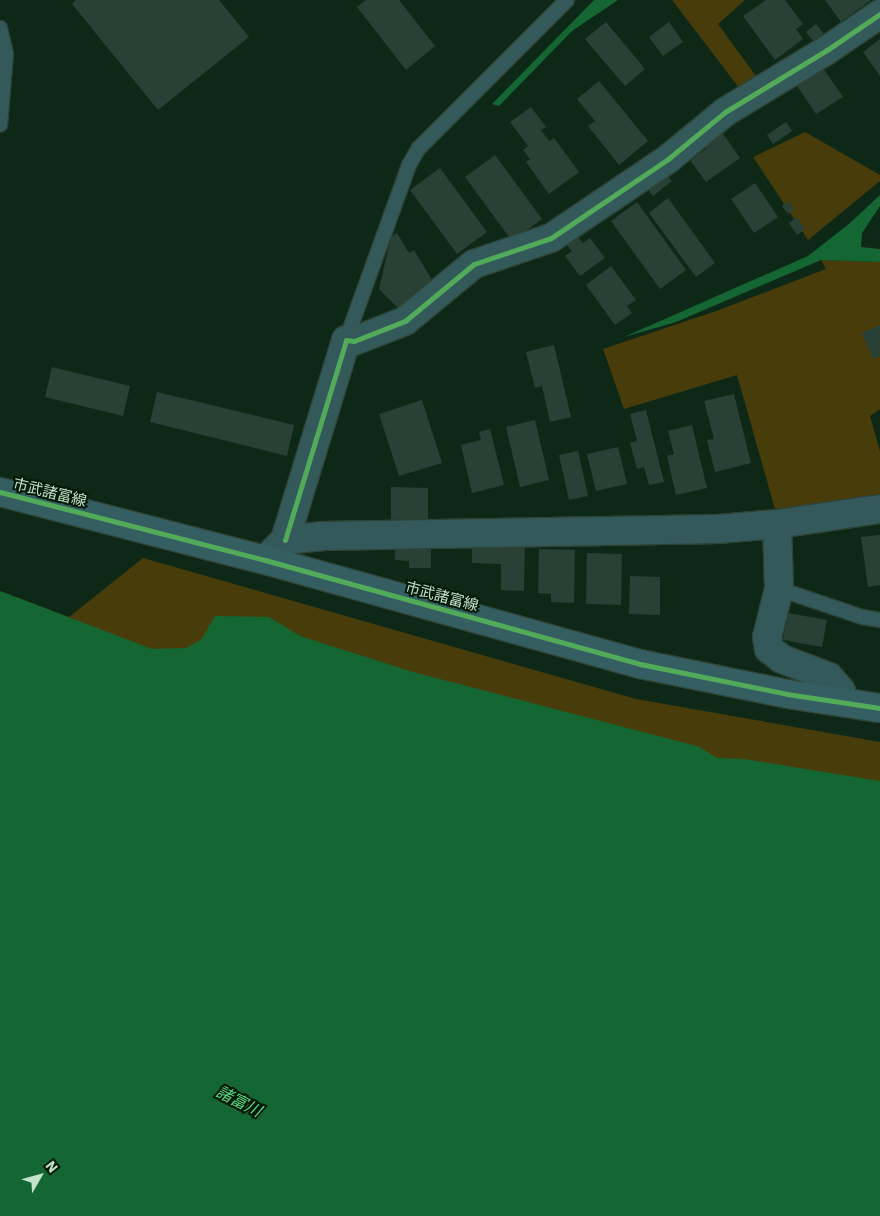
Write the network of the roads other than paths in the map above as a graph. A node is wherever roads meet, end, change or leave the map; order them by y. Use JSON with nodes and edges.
{"nodes":[{"id":1,"x":567,"y":0,"type":"edge"},
{"id":2,"x":880,"y":14,"type":"edge"},
{"id":3,"x":0,"y":28,"type":"edge"},
{"id":4,"x":0,"y":125,"type":"edge"},
{"id":5,"x":346,"y":340,"type":"junction"},
{"id":6,"x":0,"y":492,"type":"edge"},
{"id":7,"x":880,"y":509,"type":"edge"},
{"id":8,"x":777,"y":524,"type":"junction"},
{"id":9,"x":285,"y":540,"type":"junction"},
{"id":10,"x":265,"y":560,"type":"junction"},
{"id":11,"x":779,"y":589,"type":"junction"},
{"id":12,"x":880,"y":620,"type":"edge"},
{"id":13,"x":842,"y":702,"type":"junction"},
{"id":14,"x":880,"y":708,"type":"edge"}],
"edges":[{"from":1,"to":5,"type":"lane"},
{"from":2,"to":5,"type":"street"},
{"from":3,"to":4,"type":"lane"},
{"from":5,"to":9,"type":"street"},
{"from":6,"to":10,"type":"main road","name":"市武諸富線"},
{"from":7,"to":8,"type":"street"},
{"from":8,"to":9,"type":"street"},
{"from":8,"to":11,"type":"street"},
{"from":9,"to":10,"type":"street"},
{"from":10,"to":13,"type":"main road","name":"市武諸富線"},
{"from":11,"to":12,"type":"lane"},
{"from":11,"to":13,"type":"street"},
{"from":13,"to":14,"type":"main road","name":"市武諸富線"}]}
